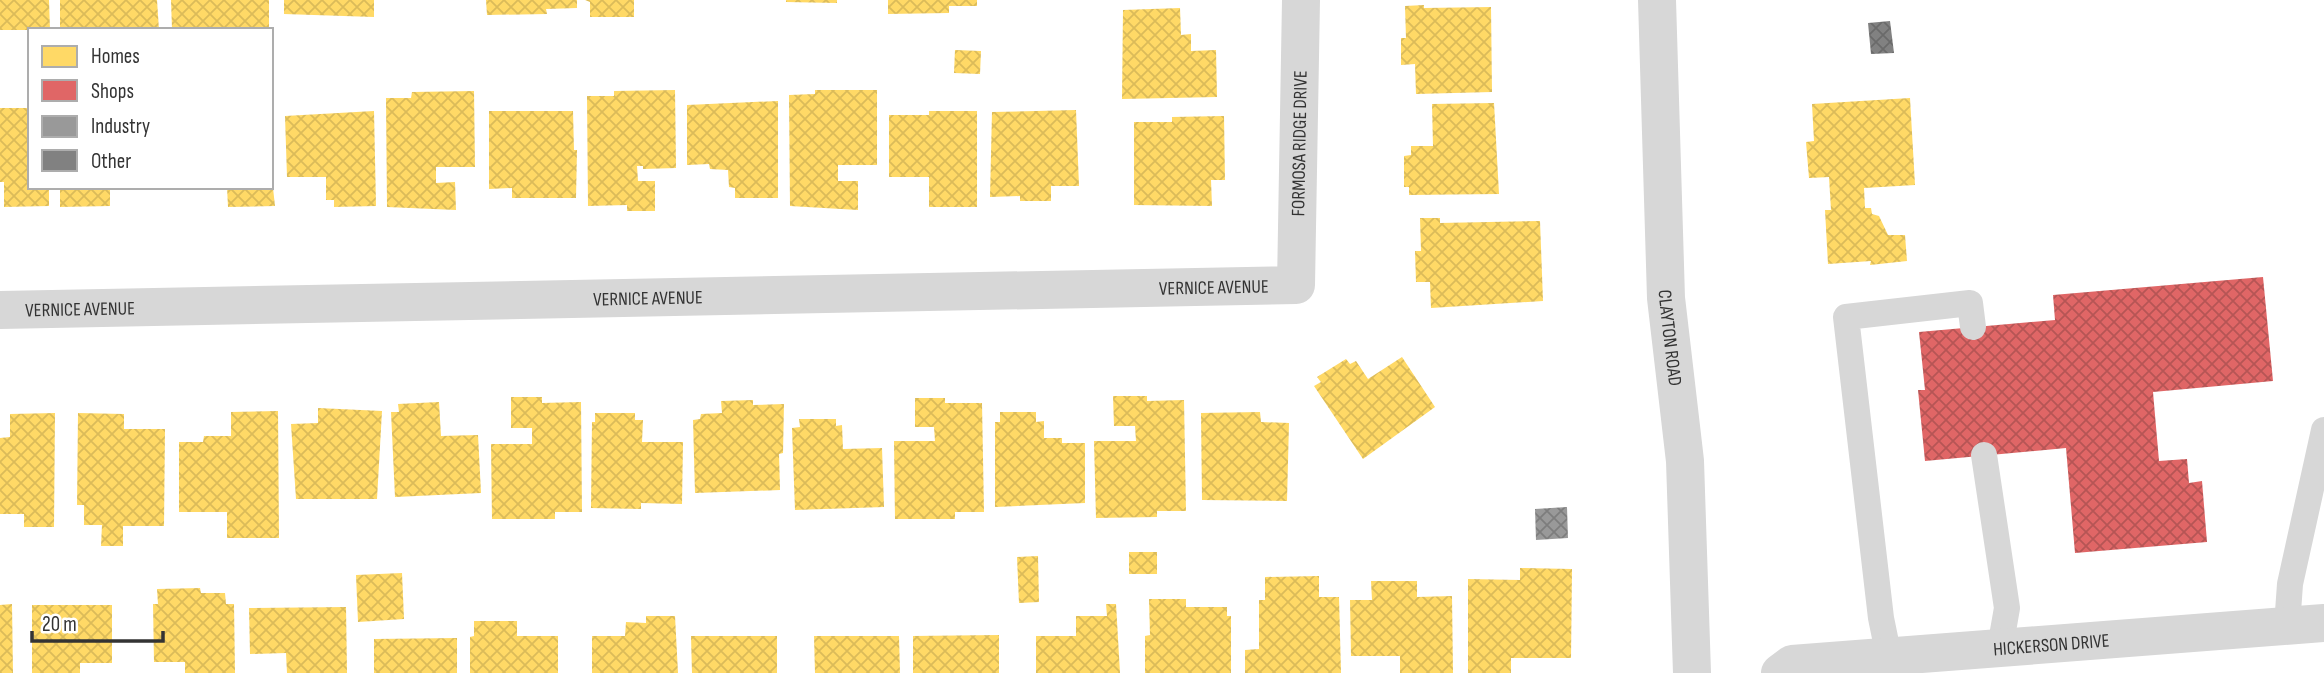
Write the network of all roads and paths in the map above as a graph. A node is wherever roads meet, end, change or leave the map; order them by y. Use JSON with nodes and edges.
{"nodes":[{"id":1,"x":1301,"y":0,"type":"edge"},
{"id":2,"x":1657,"y":0,"type":"edge"},
{"id":3,"x":1296,"y":285,"type":"joint"},
{"id":4,"x":0,"y":310,"type":"edge"},
{"id":5,"x":1973,"y":327,"type":"dead end"},
{"id":6,"x":2324,"y":430,"type":"edge"},
{"id":7,"x":1984,"y":455,"type":"dead end"},
{"id":8,"x":2306,"y":624,"type":"edge"},
{"id":9,"x":2000,"y":648,"type":"junction"},
{"id":10,"x":1889,"y":657,"type":"junction"},
{"id":11,"x":1692,"y":673,"type":"edge"},
{"id":12,"x":1780,"y":673,"type":"edge"}],
"edges":[{"from":1,"to":3,"type":"street","name":"FORMOSA RIDGE DRIVE"},
{"from":2,"to":11,"type":"street","name":"CLAYTON ROAD"},
{"from":3,"to":4,"type":"street","name":"VERNICE AVENUE"},
{"from":5,"to":10,"type":"lane"},
{"from":6,"to":8,"type":"lane"},
{"from":7,"to":9,"type":"lane"},
{"from":8,"to":9,"type":"street","name":"HICKERSON DRIVE"},
{"from":9,"to":10,"type":"street","name":"HICKERSON DRIVE"},
{"from":10,"to":12,"type":"street","name":"HICKERSON DRIVE"}]}
